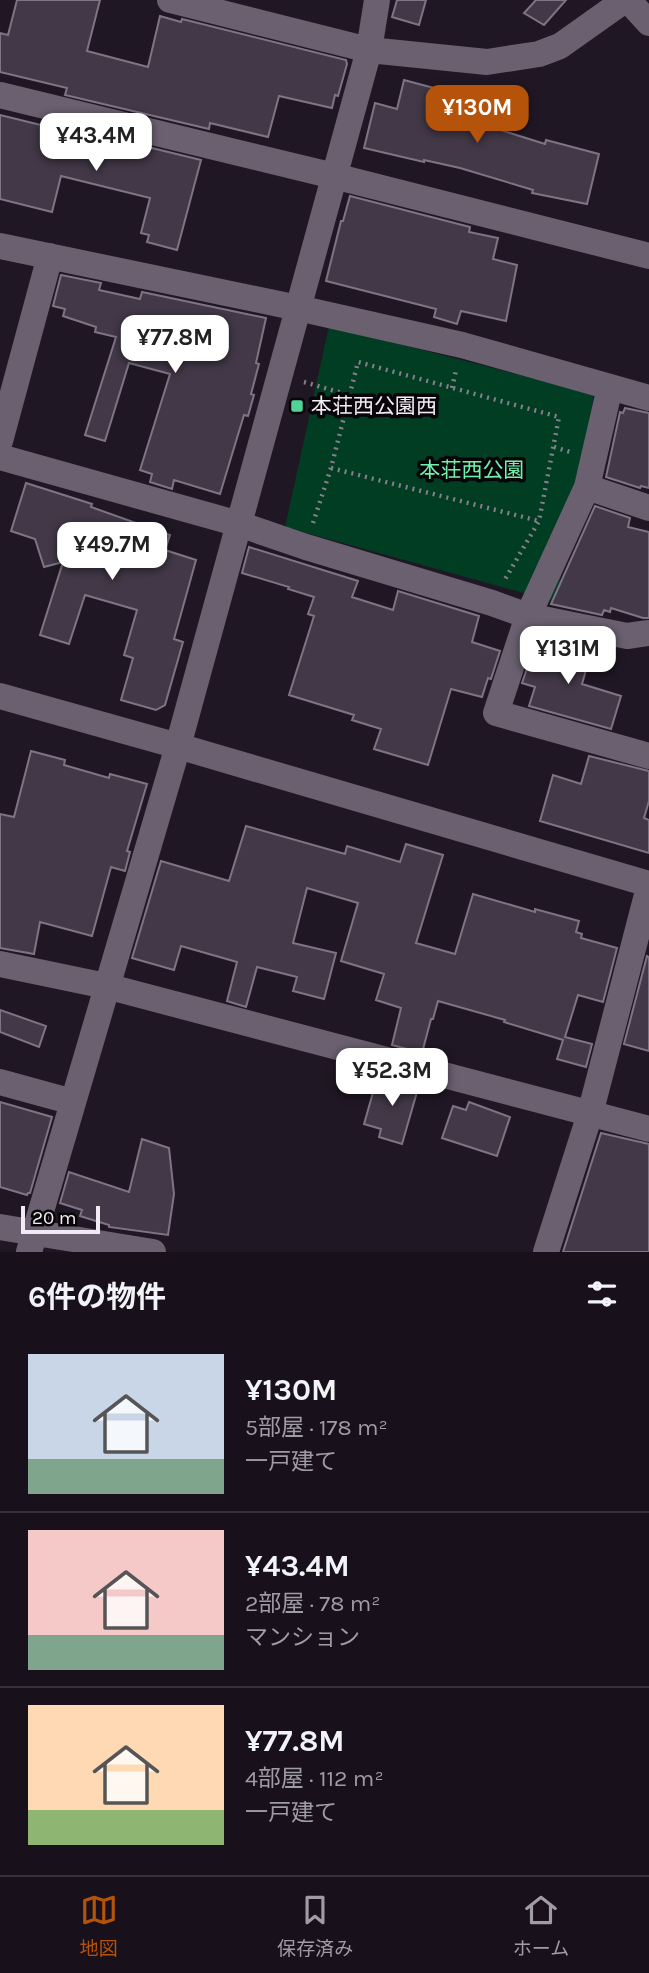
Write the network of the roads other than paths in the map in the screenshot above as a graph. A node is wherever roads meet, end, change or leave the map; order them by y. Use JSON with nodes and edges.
{"nodes":[{"id":1,"x":170,"y":0,"type":"edge"},
{"id":2,"x":377,"y":0,"type":"edge"},
{"id":3,"x":626,"y":0,"type":"edge"},
{"id":4,"x":649,"y":23,"type":"edge"},
{"id":5,"x":369,"y":50,"type":"junction"},
{"id":6,"x":0,"y":95,"type":"edge"},
{"id":7,"x":334,"y":176,"type":"junction"},
{"id":8,"x":0,"y":246,"type":"edge"},
{"id":9,"x":50,"y":256,"type":"junction"},
{"id":10,"x":649,"y":256,"type":"edge"},
{"id":11,"x":298,"y":308,"type":"junction"},
{"id":12,"x":610,"y":387,"type":"junction"},
{"id":13,"x":649,"y":398,"type":"edge"},
{"id":14,"x":0,"y":441,"type":"edge"},
{"id":15,"x":0,"y":457,"type":"edge"},
{"id":16,"x":587,"y":487,"type":"junction"},
{"id":17,"x":649,"y":508,"type":"edge"},
{"id":18,"x":239,"y":524,"type":"junction"},
{"id":19,"x":528,"y":616,"type":"junction"},
{"id":20,"x":649,"y":633,"type":"edge"},
{"id":21,"x":0,"y":696,"type":"edge"},
{"id":22,"x":178,"y":746,"type":"junction"},
{"id":23,"x":649,"y":756,"type":"edge"},
{"id":24,"x":649,"y":886,"type":"edge"},
{"id":25,"x":0,"y":964,"type":"edge"},
{"id":26,"x":106,"y":986,"type":"junction"},
{"id":27,"x":0,"y":1082,"type":"edge"},
{"id":28,"x":73,"y":1102,"type":"junction"},
{"id":29,"x":590,"y":1114,"type":"junction"},
{"id":30,"x":649,"y":1129,"type":"edge"},
{"id":31,"x":0,"y":1227,"type":"edge"},
{"id":32,"x":32,"y":1243,"type":"edge"},
{"id":33,"x":153,"y":1252,"type":"edge"},
{"id":34,"x":546,"y":1252,"type":"edge"}],
"edges":[{"from":1,"to":5,"type":"street"},
{"from":2,"to":5,"type":"street"},
{"from":3,"to":4,"type":"street"},
{"from":3,"to":5,"type":"street"},
{"from":5,"to":7,"type":"street"},
{"from":6,"to":7,"type":"street"},
{"from":7,"to":10,"type":"street"},
{"from":7,"to":11,"type":"street"},
{"from":8,"to":9,"type":"street"},
{"from":9,"to":11,"type":"street"},
{"from":9,"to":14,"type":"street"},
{"from":11,"to":12,"type":"street"},
{"from":11,"to":18,"type":"street"},
{"from":12,"to":13,"type":"street"},
{"from":12,"to":16,"type":"street"},
{"from":15,"to":18,"type":"street"},
{"from":16,"to":17,"type":"street"},
{"from":16,"to":19,"type":"street"},
{"from":18,"to":19,"type":"street"},
{"from":18,"to":22,"type":"street"},
{"from":19,"to":20,"type":"street"},
{"from":19,"to":23,"type":"street"},
{"from":21,"to":22,"type":"street"},
{"from":22,"to":24,"type":"street"},
{"from":22,"to":26,"type":"street"},
{"from":24,"to":29,"type":"street"},
{"from":25,"to":26,"type":"street"},
{"from":26,"to":28,"type":"street"},
{"from":26,"to":29,"type":"street"},
{"from":27,"to":28,"type":"street"},
{"from":28,"to":32,"type":"street"},
{"from":29,"to":30,"type":"street"},
{"from":29,"to":34,"type":"street"},
{"from":31,"to":32,"type":"street"},
{"from":32,"to":33,"type":"street"}]}
